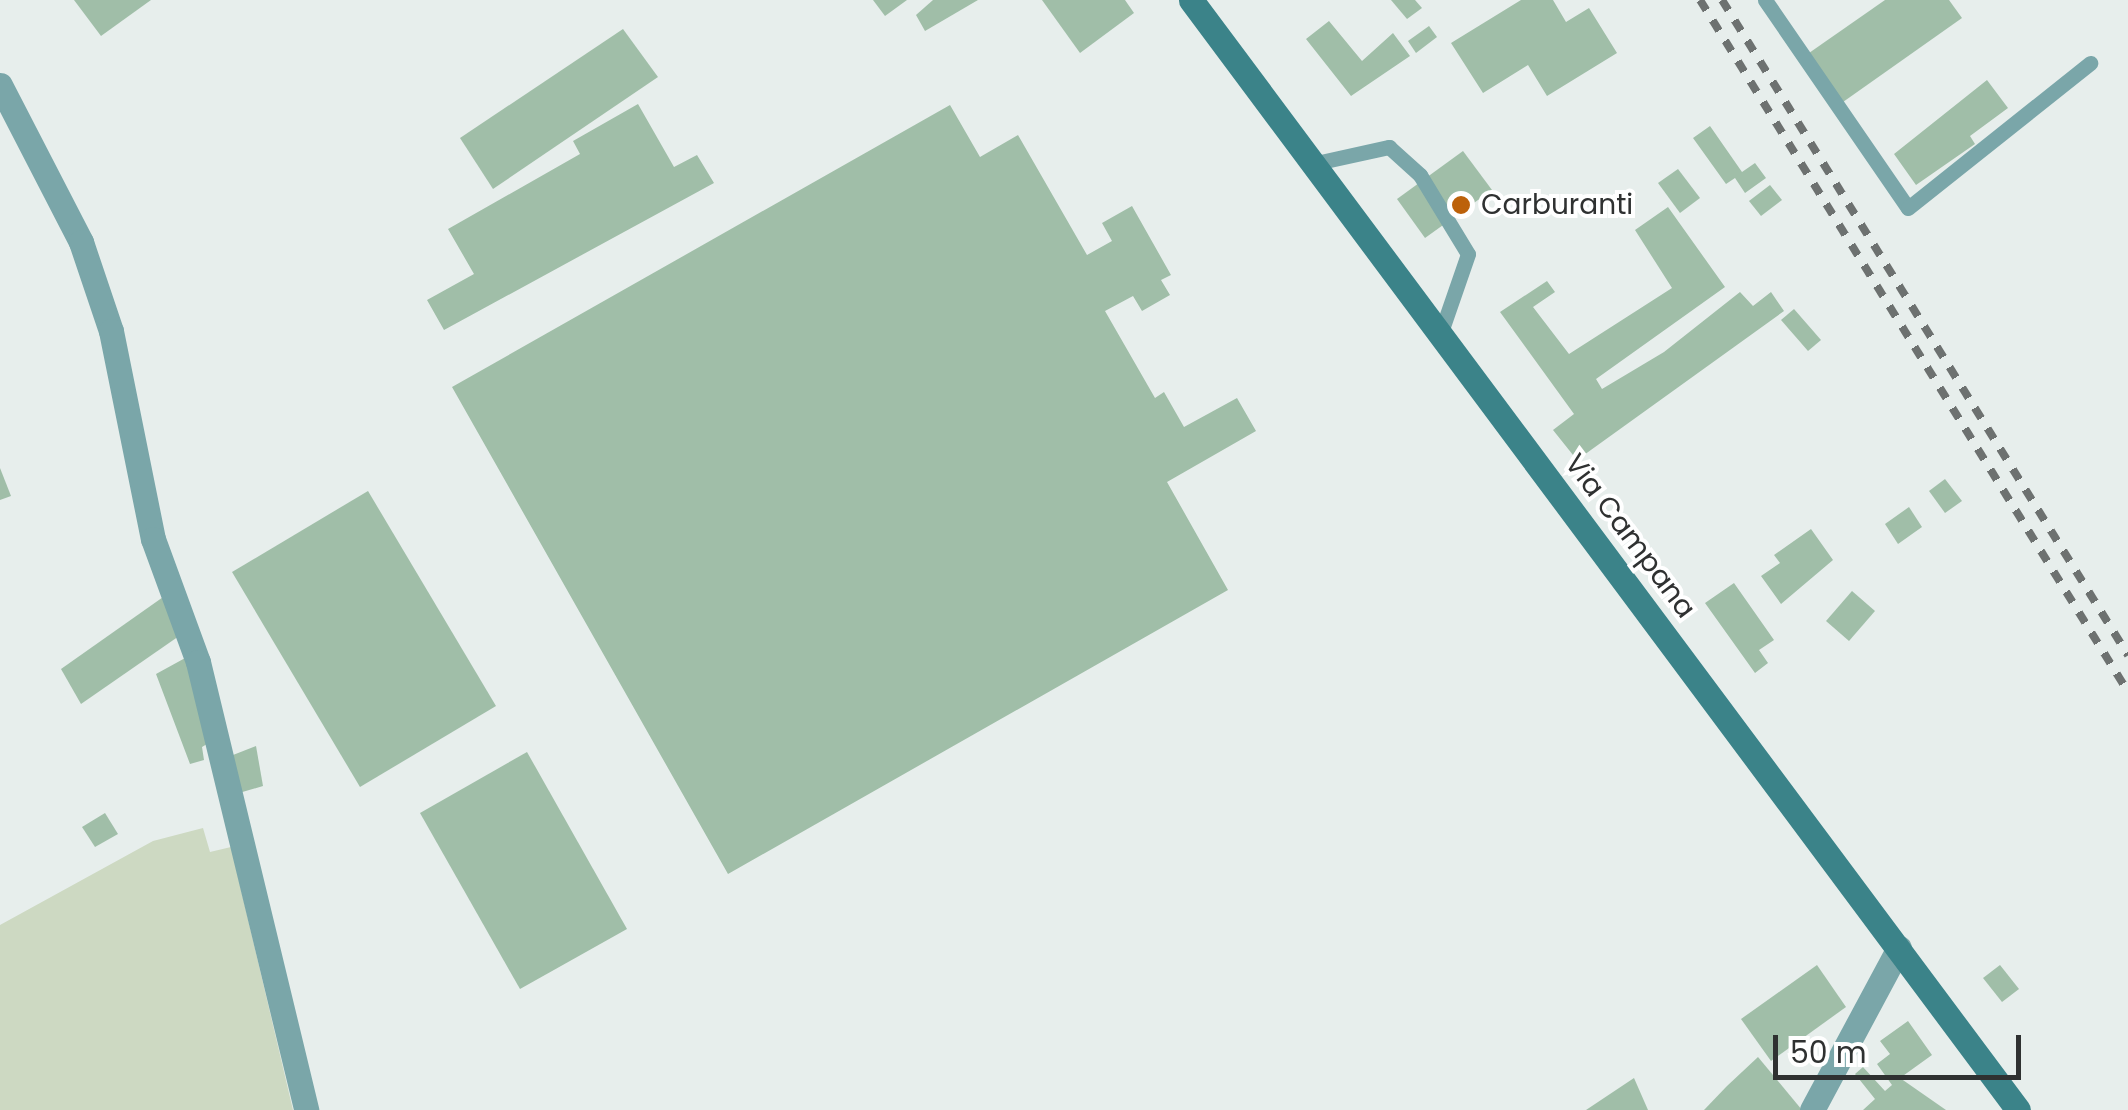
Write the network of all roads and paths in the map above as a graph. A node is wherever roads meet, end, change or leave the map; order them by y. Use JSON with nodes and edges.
{"nodes":[{"id":1,"x":1192,"y":0,"type":"edge"},
{"id":2,"x":1766,"y":0,"type":"edge"},
{"id":3,"x":2090,"y":63,"type":"dead end"},
{"id":4,"x":0,"y":85,"type":"edge"},
{"id":5,"x":1316,"y":163,"type":"junction"},
{"id":6,"x":1441,"y":332,"type":"junction"},
{"id":7,"x":1899,"y":948,"type":"junction"},
{"id":8,"x":306,"y":1110,"type":"edge"},
{"id":9,"x":1812,"y":1110,"type":"edge"},
{"id":10,"x":2018,"y":1110,"type":"edge"}],
"edges":[{"from":1,"to":5,"type":"street","name":"Via Campana"},
{"from":2,"to":3,"type":"lane"},
{"from":4,"to":8,"type":"street"},
{"from":5,"to":6,"type":"street","name":"Via Campana"},
{"from":5,"to":6,"type":"lane"},
{"from":6,"to":7,"type":"street","name":"Via Campana"},
{"from":7,"to":9,"type":"street"},
{"from":7,"to":10,"type":"street","name":"Via Campana"}]}
